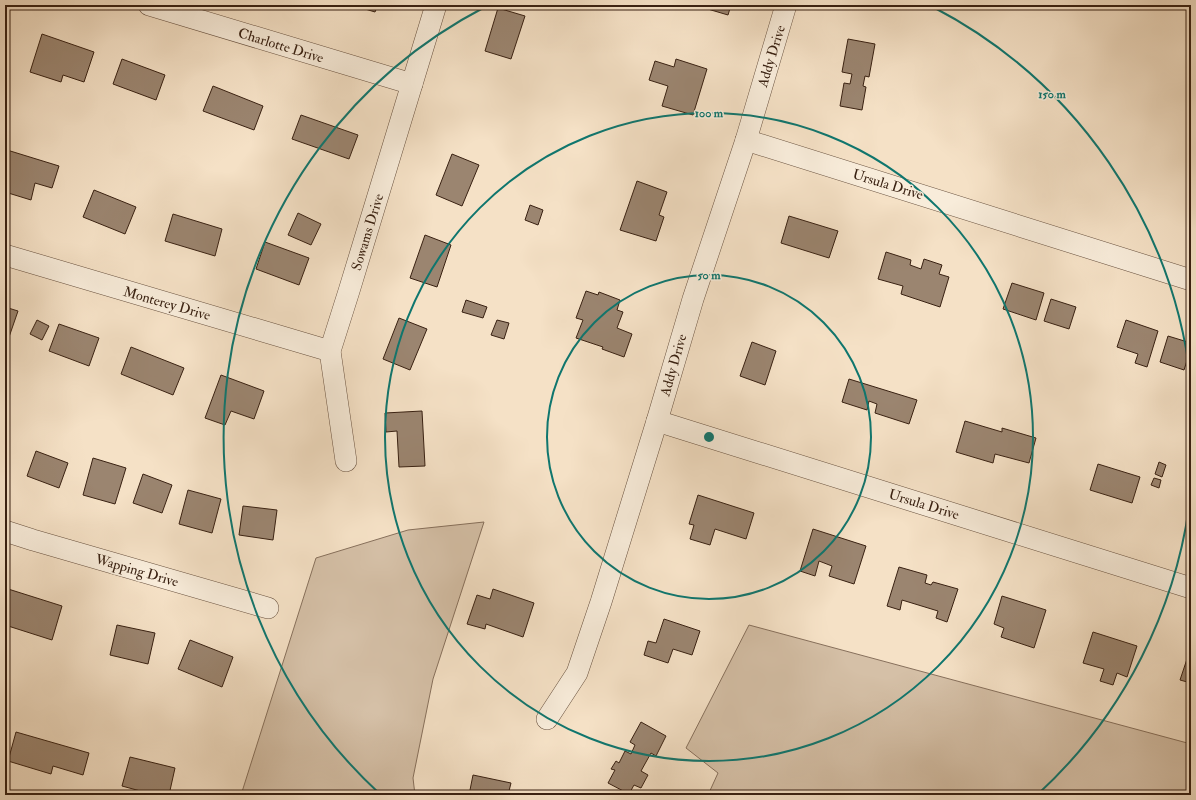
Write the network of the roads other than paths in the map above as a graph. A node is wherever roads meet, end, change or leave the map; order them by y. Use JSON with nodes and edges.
{"nodes":[{"id":1,"x":149,"y":5,"type":"edge"},
{"id":2,"x":436,"y":5,"type":"edge"},
{"id":3,"x":786,"y":5,"type":"edge"},
{"id":4,"x":412,"y":84,"type":"junction"},
{"id":5,"x":746,"y":140,"type":"junction"},
{"id":6,"x":5,"y":255,"type":"edge"},
{"id":7,"x":1191,"y":280,"type":"edge"},
{"id":8,"x":330,"y":350,"type":"junction"},
{"id":9,"x":657,"y":421,"type":"junction"},
{"id":10,"x":346,"y":461,"type":"dead end"},
{"id":11,"x":5,"y":530,"type":"edge"},
{"id":12,"x":1191,"y":588,"type":"edge"},
{"id":13,"x":268,"y":608,"type":"dead end"},
{"id":14,"x":547,"y":718,"type":"dead end"}],
"edges":[{"from":1,"to":4,"type":"street","name":"Charlotte Drive"},
{"from":2,"to":4,"type":"street","name":"Sowams Drive"},
{"from":3,"to":5,"type":"street","name":"Addy Drive"},
{"from":4,"to":8,"type":"street","name":"Sowams Drive"},
{"from":5,"to":7,"type":"street","name":"Ursula Drive"},
{"from":5,"to":9,"type":"street","name":"Addy Drive"},
{"from":6,"to":8,"type":"street","name":"Monterey Drive"},
{"from":8,"to":10,"type":"street","name":"Sowams Drive"},
{"from":9,"to":12,"type":"street","name":"Ursula Drive"},
{"from":9,"to":14,"type":"street","name":"Addy Drive"},
{"from":11,"to":13,"type":"street","name":"Wapping Drive"}]}
